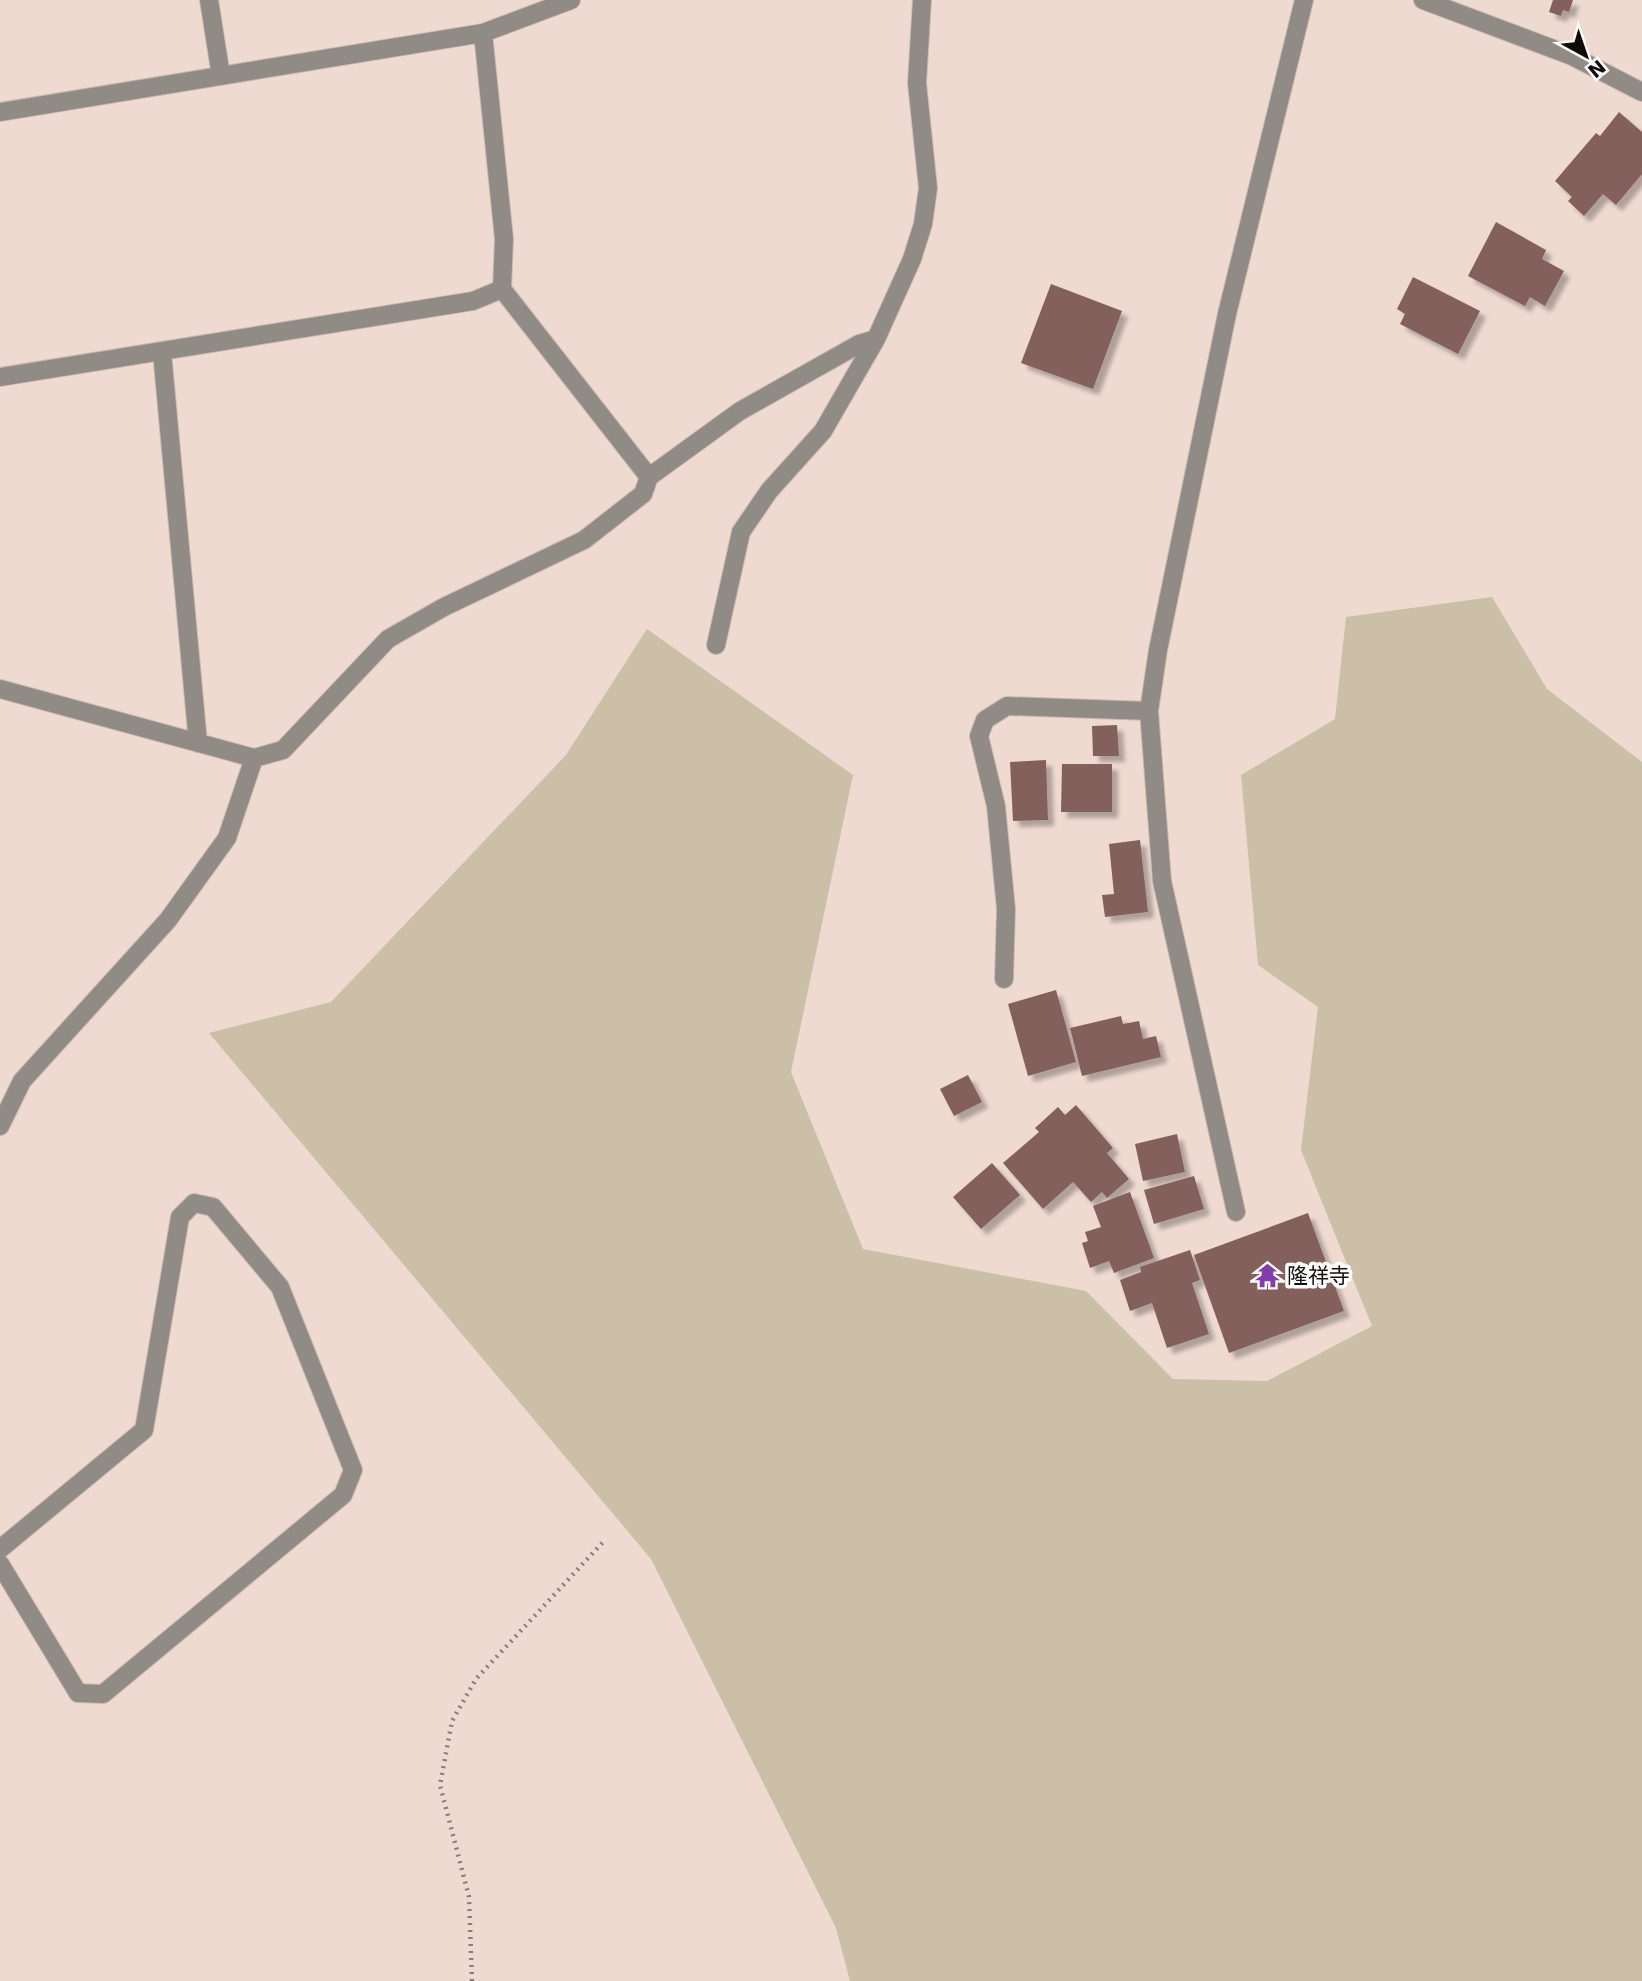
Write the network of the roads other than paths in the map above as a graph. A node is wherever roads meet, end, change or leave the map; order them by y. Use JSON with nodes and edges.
{"nodes":[{"id":1,"x":209,"y":0,"type":"edge"},
{"id":2,"x":571,"y":0,"type":"edge"},
{"id":3,"x":922,"y":0,"type":"edge"},
{"id":4,"x":1304,"y":0,"type":"edge"},
{"id":5,"x":1423,"y":0,"type":"edge"},
{"id":6,"x":483,"y":33,"type":"junction"},
{"id":7,"x":221,"y":76,"type":"junction"},
{"id":8,"x":1642,"y":92,"type":"edge"},
{"id":9,"x":0,"y":112,"type":"edge"},
{"id":10,"x":502,"y":289,"type":"junction"},
{"id":11,"x":876,"y":339,"type":"junction"},
{"id":12,"x":162,"y":352,"type":"junction"},
{"id":13,"x":0,"y":377,"type":"edge"},
{"id":14,"x":649,"y":477,"type":"junction"},
{"id":15,"x":716,"y":645,"type":"dead end"},
{"id":16,"x":0,"y":689,"type":"edge"},
{"id":17,"x":1149,"y":711,"type":"junction"},
{"id":18,"x":198,"y":743,"type":"junction"},
{"id":19,"x":254,"y":758,"type":"junction"},
{"id":20,"x":1004,"y":979,"type":"dead end"},
{"id":21,"x":0,"y":1126,"type":"edge"},
{"id":22,"x":1236,"y":1212,"type":"dead end"},
{"id":23,"x":0,"y":1549,"type":"edge"},
{"id":24,"x":0,"y":1564,"type":"edge"}],
"edges":[{"from":1,"to":7,"type":"street"},
{"from":2,"to":6,"type":"street"},
{"from":3,"to":11,"type":"street"},
{"from":4,"to":17,"type":"street"},
{"from":5,"to":8,"type":"street"},
{"from":6,"to":7,"type":"street"},
{"from":6,"to":10,"type":"street"},
{"from":7,"to":9,"type":"street"},
{"from":10,"to":12,"type":"street"},
{"from":10,"to":14,"type":"street"},
{"from":11,"to":14,"type":"street"},
{"from":11,"to":15,"type":"street"},
{"from":12,"to":13,"type":"street"},
{"from":12,"to":18,"type":"street"},
{"from":14,"to":19,"type":"street"},
{"from":16,"to":18,"type":"street"},
{"from":17,"to":20,"type":"street"},
{"from":17,"to":22,"type":"street"},
{"from":18,"to":19,"type":"street"},
{"from":19,"to":21,"type":"street"},
{"from":23,"to":24,"type":"street"}]}
